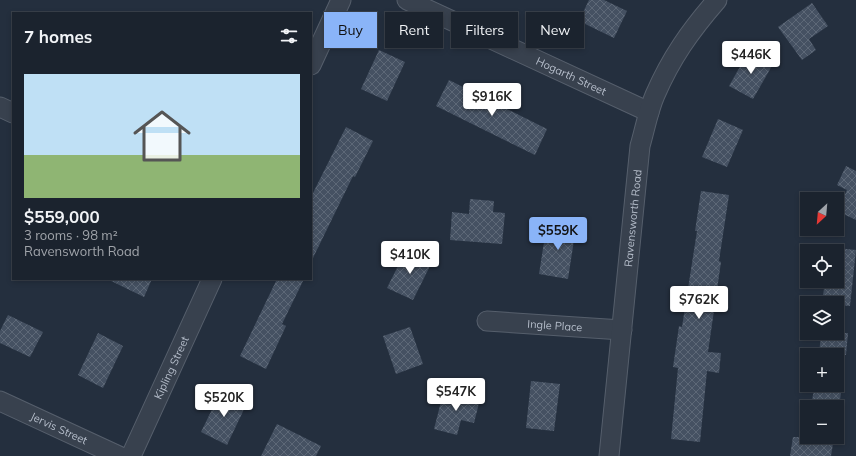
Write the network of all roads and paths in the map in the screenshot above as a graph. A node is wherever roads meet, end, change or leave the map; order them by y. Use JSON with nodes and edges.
{"nodes":[{"id":1,"x":341,"y":0,"type":"edge"},
{"id":2,"x":407,"y":0,"type":"edge"},
{"id":3,"x":717,"y":0,"type":"edge"},
{"id":4,"x":312,"y":63,"type":"edge"},
{"id":5,"x":0,"y":107,"type":"edge"},
{"id":6,"x":649,"y":112,"type":"junction"},
{"id":7,"x":12,"y":113,"type":"edge"},
{"id":8,"x":212,"y":280,"type":"edge"},
{"id":9,"x":487,"y":321,"type":"dead end"},
{"id":10,"x":622,"y":330,"type":"junction"},
{"id":11,"x":0,"y":401,"type":"edge"},
{"id":12,"x":119,"y":456,"type":"edge"},
{"id":13,"x":131,"y":456,"type":"edge"},
{"id":14,"x":609,"y":456,"type":"edge"}],
"edges":[{"from":1,"to":4,"type":"street"},
{"from":2,"to":6,"type":"street","name":"Hogarth Street"},
{"from":3,"to":6,"type":"street","name":"Ravensworth Road"},
{"from":5,"to":7,"type":"street"},
{"from":6,"to":10,"type":"street","name":"Ravensworth Road"},
{"from":8,"to":13,"type":"street","name":"Kipling Street"},
{"from":9,"to":10,"type":"street","name":"Ingle Place"},
{"from":10,"to":14,"type":"street","name":"Ravensworth Road"},
{"from":11,"to":12,"type":"street","name":"Jervis Street"}]}
